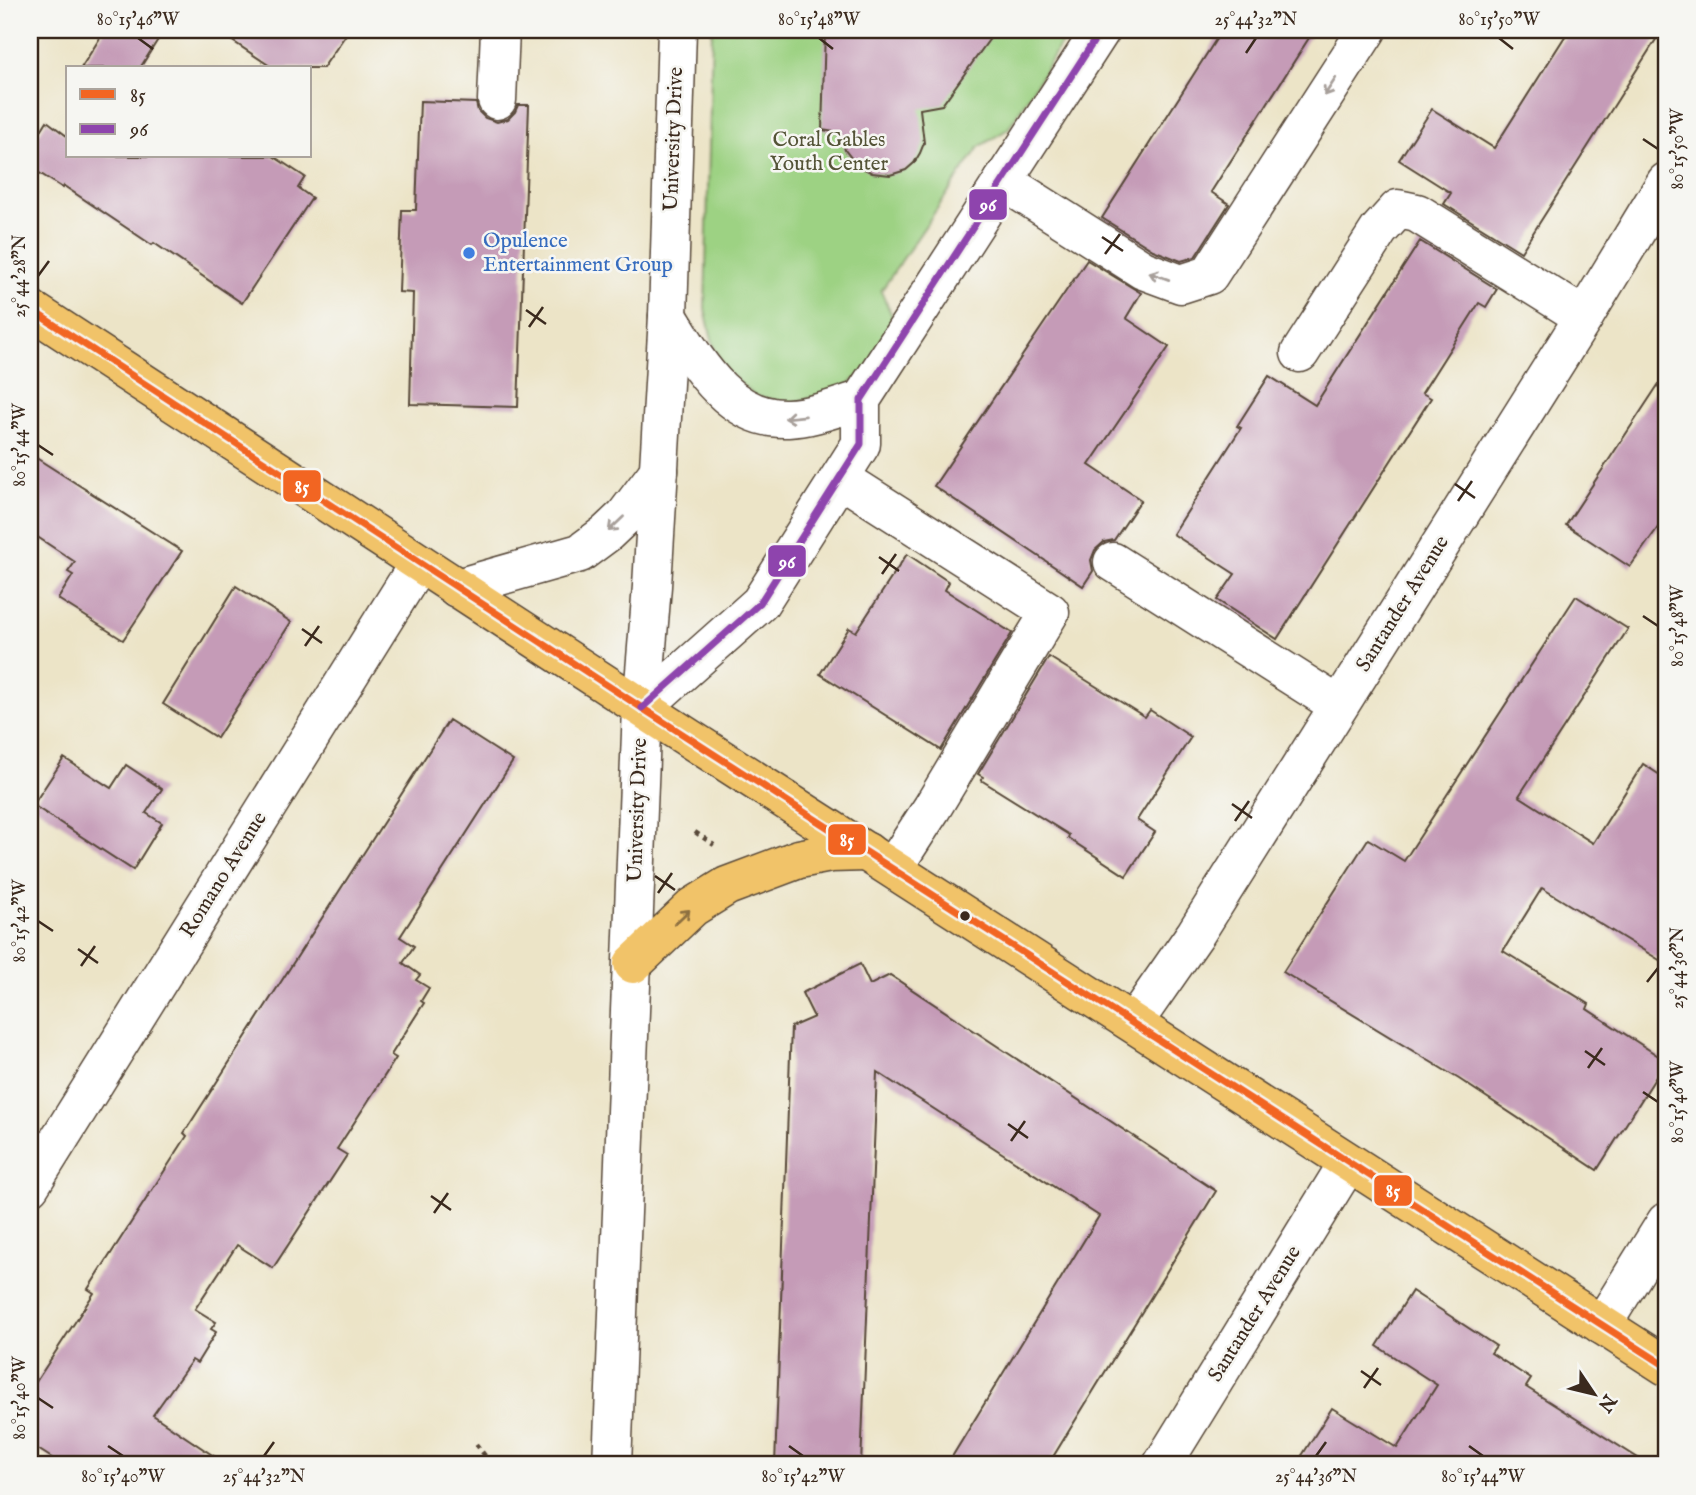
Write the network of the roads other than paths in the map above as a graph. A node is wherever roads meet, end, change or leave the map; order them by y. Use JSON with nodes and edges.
{"nodes":[{"id":1,"x":500,"y":30,"type":"edge"},
{"id":2,"x":677,"y":30,"type":"edge"},
{"id":3,"x":1101,"y":30,"type":"edge"},
{"id":4,"x":1367,"y":30,"type":"edge"},
{"id":5,"x":497,"y":100,"type":"dead end"},
{"id":6,"x":1003,"y":181,"type":"junction"},
{"id":7,"x":1666,"y":182,"type":"edge"},
{"id":8,"x":30,"y":309,"type":"edge"},
{"id":9,"x":668,"y":316,"type":"junction"},
{"id":10,"x":1584,"y":317,"type":"junction"},
{"id":11,"x":1300,"y":353,"type":"dead end"},
{"id":12,"x":861,"y":400,"type":"junction"},
{"id":13,"x":659,"y":471,"type":"junction"},
{"id":14,"x":840,"y":478,"type":"junction"},
{"id":15,"x":1113,"y":562,"type":"dead end"},
{"id":16,"x":419,"y":563,"type":"junction"},
{"id":17,"x":457,"y":588,"type":"junction"},
{"id":18,"x":1338,"y":705,"type":"junction"},
{"id":19,"x":642,"y":708,"type":"junction"},
{"id":20,"x":880,"y":860,"type":"junction"},
{"id":21,"x":633,"y":964,"type":"junction"},
{"id":22,"x":1133,"y":1022,"type":"junction"},
{"id":23,"x":1348,"y":1163,"type":"junction"},
{"id":24,"x":30,"y":1186,"type":"edge"},
{"id":25,"x":1666,"y":1222,"type":"edge"},
{"id":26,"x":1602,"y":1325,"type":"junction"},
{"id":27,"x":1666,"y":1366,"type":"edge"},
{"id":28,"x":612,"y":1465,"type":"edge"},
{"id":29,"x":1162,"y":1465,"type":"edge"}],
"edges":[{"from":1,"to":5,"type":"street"},
{"from":2,"to":9,"type":"street","name":"University Drive"},
{"from":3,"to":6,"type":"street"},
{"from":4,"to":6,"type":"street","one_way":true},
{"from":6,"to":12,"type":"street"},
{"from":7,"to":10,"type":"street","name":"Santander Avenue"},
{"from":8,"to":16,"type":"main road"},
{"from":12,"to":9,"type":"street","one_way":true},
{"from":9,"to":13,"type":"street","name":"University Drive"},
{"from":10,"to":11,"type":"street"},
{"from":10,"to":18,"type":"street","name":"Santander Avenue"},
{"from":12,"to":14,"type":"street"},
{"from":13,"to":17,"type":"street","one_way":true},
{"from":13,"to":19,"type":"street","name":"University Drive"},
{"from":14,"to":19,"type":"street"},
{"from":14,"to":20,"type":"street"},
{"from":15,"to":18,"type":"street"},
{"from":16,"to":17,"type":"main road"},
{"from":16,"to":24,"type":"street","name":"Romano Avenue"},
{"from":17,"to":19,"type":"main road"},
{"from":18,"to":22,"type":"street","name":"Santander Avenue"},
{"from":19,"to":20,"type":"main road"},
{"from":19,"to":21,"type":"street","name":"University Drive"},
{"from":21,"to":20,"type":"main road","one_way":true},
{"from":20,"to":22,"type":"main road"},
{"from":21,"to":28,"type":"street","name":"University Drive"},
{"from":22,"to":23,"type":"main road"},
{"from":23,"to":26,"type":"main road"},
{"from":23,"to":29,"type":"street","name":"Santander Avenue"},
{"from":25,"to":26,"type":"street"},
{"from":26,"to":27,"type":"main road"}]}
